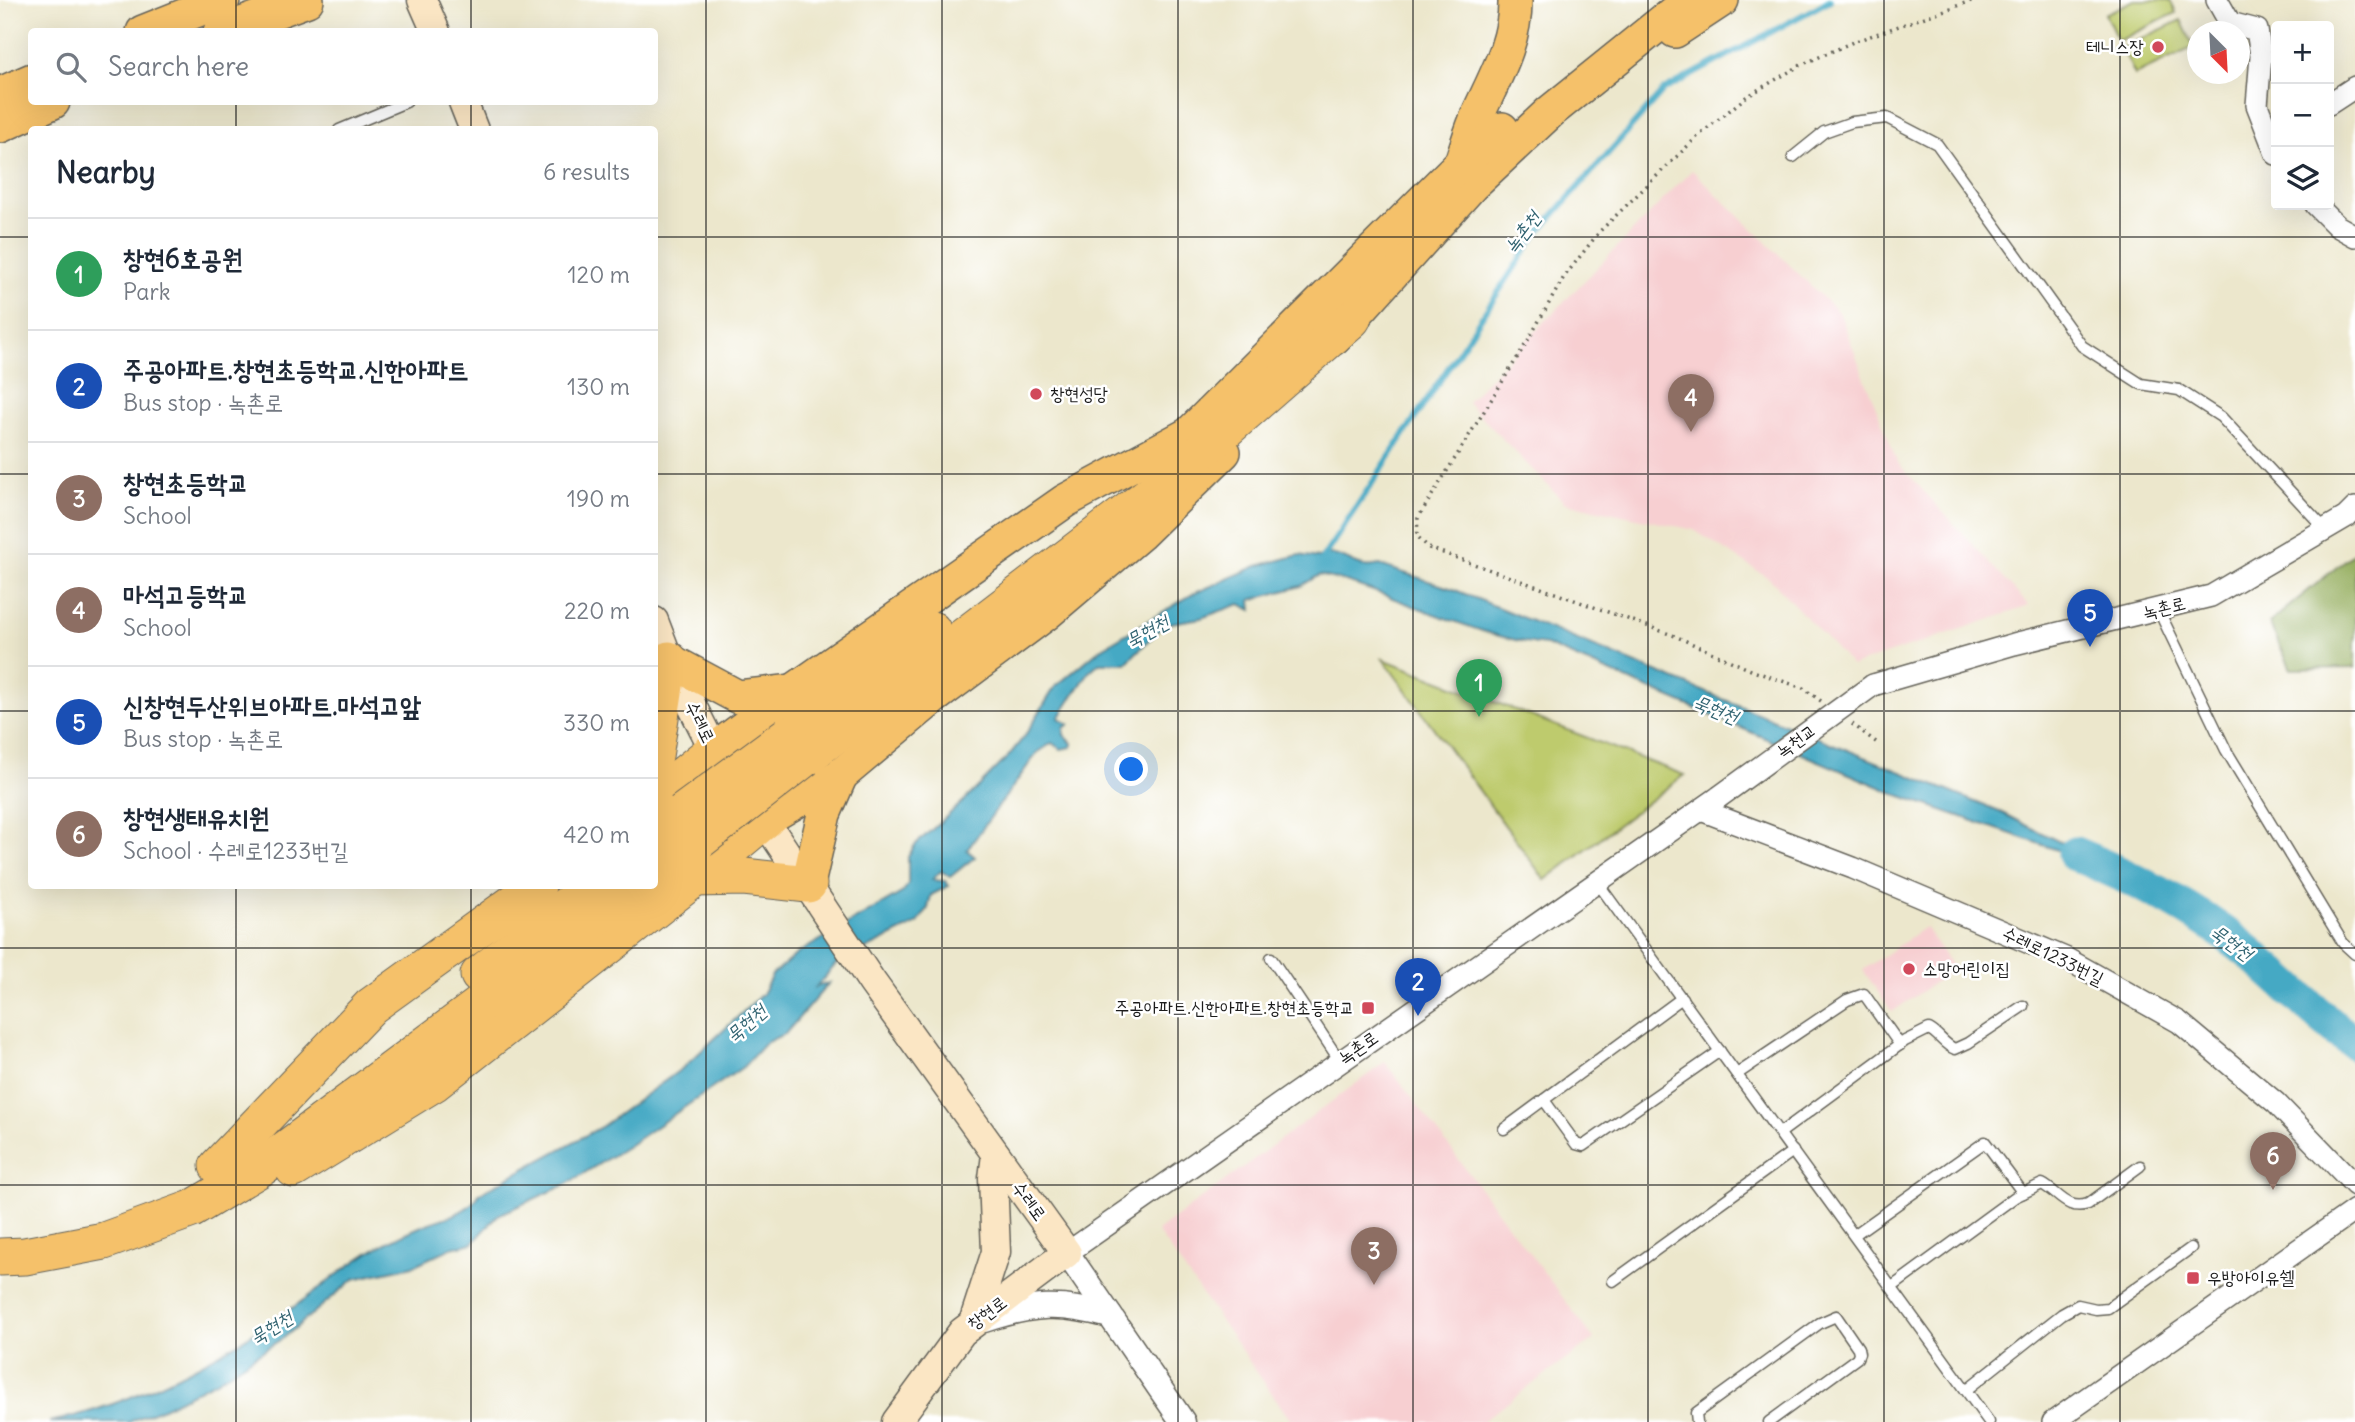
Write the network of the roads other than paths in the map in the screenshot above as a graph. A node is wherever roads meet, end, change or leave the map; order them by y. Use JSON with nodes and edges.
{"nodes":[{"id":1,"x":223,"y":0,"type":"edge"},
{"id":2,"x":307,"y":0,"type":"edge"},
{"id":3,"x":422,"y":0,"type":"edge"},
{"id":4,"x":1515,"y":0,"type":"edge"},
{"id":5,"x":1661,"y":0,"type":"edge"},
{"id":6,"x":1689,"y":0,"type":"edge"},
{"id":7,"x":1722,"y":0,"type":"edge"},
{"id":8,"x":2217,"y":0,"type":"edge"},
{"id":9,"x":154,"y":28,"type":"edge"},
{"id":10,"x":231,"y":28,"type":"edge"},
{"id":11,"x":434,"y":28,"type":"edge"},
{"id":12,"x":28,"y":82,"type":"edge"},
{"id":13,"x":2355,"y":87,"type":"edge"},
{"id":14,"x":0,"y":94,"type":"edge"},
{"id":15,"x":2334,"y":101,"type":"edge"},
{"id":16,"x":46,"y":105,"type":"edge"},
{"id":17,"x":399,"y":105,"type":"edge"},
{"id":18,"x":464,"y":105,"type":"edge"},
{"id":19,"x":1550,"y":112,"type":"junction"},
{"id":20,"x":0,"y":126,"type":"edge"},
{"id":21,"x":349,"y":126,"type":"edge"},
{"id":22,"x":472,"y":126,"type":"edge"},
{"id":23,"x":2271,"y":136,"type":"edge"},
{"id":24,"x":1793,"y":157,"type":"dead end"},
{"id":25,"x":1461,"y":163,"type":"junction"},
{"id":26,"x":2321,"y":210,"type":"edge"},
{"id":27,"x":2355,"y":236,"type":"edge"},
{"id":28,"x":1352,"y":319,"type":"junction"},
{"id":29,"x":1189,"y":434,"type":"junction"},
{"id":30,"x":2355,"y":508,"type":"edge"},
{"id":31,"x":2325,"y":529,"type":"junction"},
{"id":32,"x":2158,"y":609,"type":"junction"},
{"id":33,"x":658,"y":631,"type":"edge"},
{"id":34,"x":669,"y":660,"type":"junction"},
{"id":35,"x":1872,"y":685,"type":"joint"},
{"id":36,"x":793,"y":691,"type":"junction"},
{"id":37,"x":658,"y":730,"type":"edge"},
{"id":38,"x":797,"y":747,"type":"junction"},
{"id":39,"x":714,"y":750,"type":"junction"},
{"id":40,"x":841,"y":775,"type":"junction"},
{"id":41,"x":1719,"y":797,"type":"joint"},
{"id":42,"x":1701,"y":810,"type":"junction"},
{"id":43,"x":766,"y":819,"type":"junction"},
{"id":44,"x":673,"y":822,"type":"edge"},
{"id":45,"x":658,"y":863,"type":"edge"},
{"id":46,"x":695,"y":878,"type":"junction"},
{"id":47,"x":1597,"y":882,"type":"junction"},
{"id":48,"x":808,"y":884,"type":"junction"},
{"id":49,"x":533,"y":889,"type":"edge"},
{"id":50,"x":587,"y":889,"type":"edge"},
{"id":51,"x":635,"y":889,"type":"edge"},
{"id":52,"x":2355,"y":954,"type":"edge"},
{"id":53,"x":1271,"y":958,"type":"dead end"},
{"id":54,"x":1682,"y":998,"type":"junction"},
{"id":55,"x":2023,"y":1006,"type":"dead end"},
{"id":56,"x":1900,"y":1045,"type":"junction"},
{"id":57,"x":1720,"y":1051,"type":"junction"},
{"id":58,"x":1340,"y":1061,"type":"junction"},
{"id":59,"x":1737,"y":1074,"type":"junction"},
{"id":60,"x":1544,"y":1100,"type":"junction"},
{"id":61,"x":1504,"y":1129,"type":"dead end"},
{"id":62,"x":1780,"y":1133,"type":"junction"},
{"id":63,"x":1793,"y":1151,"type":"junction"},
{"id":64,"x":996,"y":1155,"type":"junction"},
{"id":65,"x":218,"y":1166,"type":"junction"},
{"id":66,"x":2140,"y":1166,"type":"dead end"},
{"id":67,"x":2355,"y":1185,"type":"edge"},
{"id":68,"x":2023,"y":1193,"type":"junction"},
{"id":69,"x":192,"y":1209,"type":"junction"},
{"id":70,"x":2355,"y":1210,"type":"edge"},
{"id":71,"x":1854,"y":1235,"type":"junction"},
{"id":72,"x":0,"y":1239,"type":"edge"},
{"id":73,"x":2191,"y":1248,"type":"dead end"},
{"id":74,"x":1067,"y":1253,"type":"junction"},
{"id":75,"x":0,"y":1257,"type":"edge"},
{"id":76,"x":1613,"y":1281,"type":"dead end"},
{"id":77,"x":1892,"y":1287,"type":"junction"},
{"id":78,"x":1110,"y":1316,"type":"junction"},
{"id":79,"x":974,"y":1323,"type":"junction"},
{"id":80,"x":1966,"y":1390,"type":"junction"},
{"id":81,"x":896,"y":1422,"type":"edge"},
{"id":82,"x":1184,"y":1422,"type":"edge"},
{"id":83,"x":1697,"y":1422,"type":"edge"},
{"id":84,"x":1769,"y":1422,"type":"edge"},
{"id":85,"x":1989,"y":1422,"type":"edge"},
{"id":86,"x":2053,"y":1422,"type":"edge"}],
"edges":[{"from":1,"to":9,"type":"highway"},
{"from":2,"to":10,"type":"highway"},
{"from":3,"to":11,"type":"main road"},
{"from":4,"to":25,"type":"highway"},
{"from":5,"to":25,"type":"highway"},
{"from":6,"to":19,"type":"highway"},
{"from":7,"to":19,"type":"highway"},
{"from":8,"to":23,"type":"street"},
{"from":12,"to":14,"type":"highway"},
{"from":13,"to":15,"type":"street"},
{"from":16,"to":20,"type":"highway"},
{"from":17,"to":21,"type":"lane"},
{"from":18,"to":22,"type":"main road"},
{"from":19,"to":28,"type":"highway"},
{"from":24,"to":31,"type":"lane"},
{"from":25,"to":29,"type":"highway"},
{"from":26,"to":27,"type":"street"},
{"from":28,"to":38,"type":"highway"},
{"from":28,"to":40,"type":"highway"},
{"from":29,"to":36,"type":"highway"},
{"from":29,"to":38,"type":"highway"},
{"from":30,"to":31,"type":"street","name":"녹촌로"},
{"from":31,"to":32,"type":"street","name":"녹촌로"},
{"from":32,"to":35,"type":"street","name":"녹촌로"},
{"from":32,"to":52,"type":"lane"},
{"from":33,"to":34,"type":"main road","name":"수레로"},
{"from":34,"to":36,"type":"highway"},
{"from":34,"to":37,"type":"highway"},
{"from":34,"to":39,"type":"main road","name":"수레로"},
{"from":35,"to":41,"type":"street","name":"녹천교","bridge":true},
{"from":36,"to":39,"type":"highway"},
{"from":38,"to":44,"type":"highway","bridge":true},
{"from":39,"to":43,"type":"main road","name":"수레로"},
{"from":39,"to":44,"type":"highway"},
{"from":40,"to":43,"type":"highway"},
{"from":40,"to":48,"type":"highway"},
{"from":41,"to":42,"type":"street","name":"녹촌로"},
{"from":42,"to":47,"type":"street","name":"녹촌로"},
{"from":42,"to":67,"type":"street","name":"수레로1233번길"},
{"from":43,"to":46,"type":"highway"},
{"from":43,"to":48,"type":"main road","name":"수레로"},
{"from":44,"to":45,"type":"highway"},
{"from":46,"to":48,"type":"highway"},
{"from":46,"to":69,"type":"highway"},
{"from":47,"to":54,"type":"lane"},
{"from":47,"to":58,"type":"street","name":"녹촌로"},
{"from":48,"to":64,"type":"main road","name":"수레로"},
{"from":49,"to":65,"type":"highway"},
{"from":50,"to":65,"type":"highway"},
{"from":51,"to":69,"type":"highway"},
{"from":53,"to":58,"type":"lane"},
{"from":54,"to":57,"type":"lane"},
{"from":54,"to":60,"type":"lane"},
{"from":55,"to":56,"type":"lane"},
{"from":56,"to":59,"type":"lane"},
{"from":56,"to":62,"type":"lane"},
{"from":57,"to":59,"type":"lane"},
{"from":57,"to":60,"type":"lane"},
{"from":58,"to":74,"type":"street","name":"녹촌로"},
{"from":59,"to":62,"type":"lane"},
{"from":60,"to":61,"type":"lane"},
{"from":62,"to":63,"type":"lane"},
{"from":63,"to":71,"type":"lane"},
{"from":63,"to":76,"type":"lane"},
{"from":64,"to":74,"type":"main road","name":"수레로"},
{"from":64,"to":79,"type":"main road"},
{"from":65,"to":72,"type":"highway"},
{"from":66,"to":68,"type":"lane"},
{"from":68,"to":71,"type":"lane"},
{"from":68,"to":77,"type":"lane"},
{"from":69,"to":75,"type":"highway"},
{"from":70,"to":86,"type":"street"},
{"from":71,"to":77,"type":"lane"},
{"from":73,"to":80,"type":"lane"},
{"from":74,"to":78,"type":"street","name":"수레로"},
{"from":74,"to":79,"type":"main road","name":"창현로"},
{"from":77,"to":80,"type":"lane"},
{"from":78,"to":79,"type":"street"},
{"from":78,"to":82,"type":"street","name":"수레로"},
{"from":79,"to":81,"type":"main road","name":"창현로"},
{"from":80,"to":85,"type":"lane"},
{"from":83,"to":84,"type":"lane"}]}
